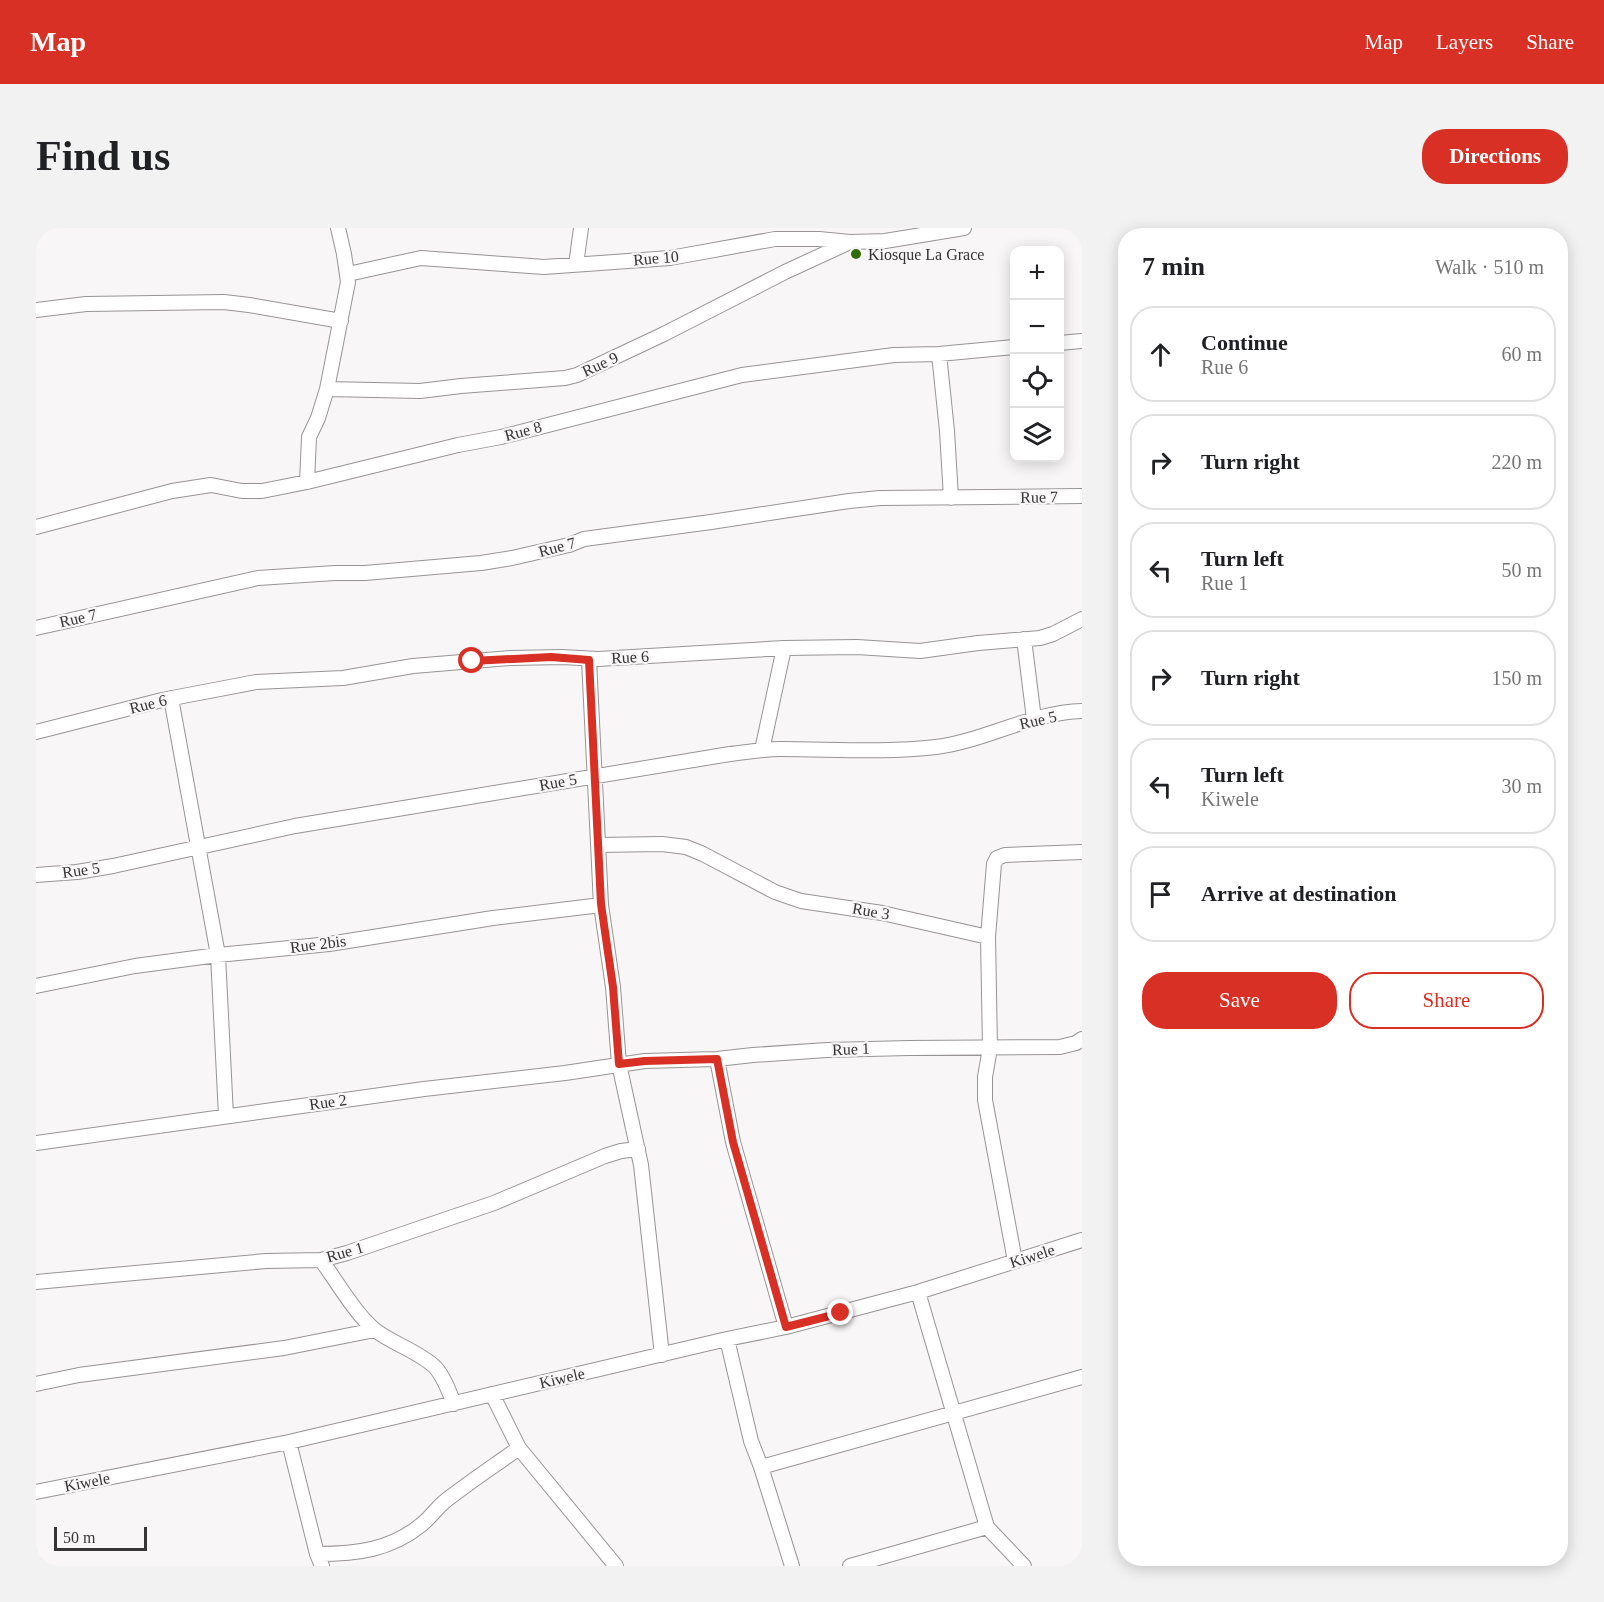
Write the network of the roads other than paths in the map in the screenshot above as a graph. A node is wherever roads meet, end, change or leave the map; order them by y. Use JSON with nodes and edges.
{"nodes":[{"id":1,"x":338,"y":228,"type":"edge"},
{"id":2,"x":581,"y":228,"type":"edge"},
{"id":3,"x":964,"y":228,"type":"edge"},
{"id":4,"x":850,"y":242,"type":"junction"},
{"id":5,"x":576,"y":265,"type":"junction"},
{"id":6,"x":348,"y":274,"type":"junction"},
{"id":7,"x":36,"y":310,"type":"edge"},
{"id":8,"x":340,"y":321,"type":"junction"},
{"id":9,"x":1082,"y":341,"type":"edge"},
{"id":10,"x":1064,"y":343,"type":"edge"},
{"id":11,"x":1010,"y":347,"type":"edge"},
{"id":12,"x":939,"y":354,"type":"junction"},
{"id":13,"x":327,"y":388,"type":"junction"},
{"id":14,"x":307,"y":482,"type":"junction"},
{"id":15,"x":1082,"y":496,"type":"edge"},
{"id":16,"x":951,"y":498,"type":"junction"},
{"id":17,"x":36,"y":527,"type":"edge"},
{"id":18,"x":1082,"y":619,"type":"edge"},
{"id":19,"x":36,"y":628,"type":"edge"},
{"id":20,"x":1024,"y":639,"type":"junction"},
{"id":21,"x":784,"y":648,"type":"junction"},
{"id":22,"x":589,"y":660,"type":"junction"},
{"id":23,"x":171,"y":698,"type":"junction"},
{"id":24,"x":1082,"y":711,"type":"edge"},
{"id":25,"x":1034,"y":719,"type":"junction"},
{"id":26,"x":36,"y":732,"type":"edge"},
{"id":27,"x":762,"y":750,"type":"junction"},
{"id":28,"x":594,"y":776,"type":"junction"},
{"id":29,"x":598,"y":844,"type":"junction"},
{"id":30,"x":199,"y":847,"type":"junction"},
{"id":31,"x":1082,"y":852,"type":"edge"},
{"id":32,"x":36,"y":875,"type":"edge"},
{"id":33,"x":601,"y":904,"type":"junction"},
{"id":34,"x":988,"y":938,"type":"junction"},
{"id":35,"x":218,"y":955,"type":"junction"},
{"id":36,"x":36,"y":986,"type":"edge"},
{"id":37,"x":1082,"y":1039,"type":"edge"},
{"id":38,"x":990,"y":1048,"type":"junction"},
{"id":39,"x":717,"y":1059,"type":"junction"},
{"id":40,"x":619,"y":1064,"type":"junction"},
{"id":41,"x":226,"y":1116,"type":"junction"},
{"id":42,"x":36,"y":1143,"type":"edge"},
{"id":43,"x":638,"y":1149,"type":"junction"},
{"id":44,"x":1082,"y":1240,"type":"edge"},
{"id":45,"x":321,"y":1260,"type":"junction"},
{"id":46,"x":1015,"y":1261,"type":"junction"},
{"id":47,"x":36,"y":1282,"type":"edge"},
{"id":48,"x":918,"y":1292,"type":"junction"},
{"id":49,"x":786,"y":1327,"type":"junction"},
{"id":50,"x":375,"y":1330,"type":"junction"},
{"id":51,"x":727,"y":1339,"type":"junction"},
{"id":52,"x":662,"y":1354,"type":"junction"},
{"id":53,"x":1082,"y":1377,"type":"edge"},
{"id":54,"x":36,"y":1384,"type":"edge"},
{"id":55,"x":492,"y":1394,"type":"junction"},
{"id":56,"x":454,"y":1404,"type":"junction"},
{"id":57,"x":953,"y":1413,"type":"junction"},
{"id":58,"x":289,"y":1442,"type":"junction"},
{"id":59,"x":519,"y":1448,"type":"junction"},
{"id":60,"x":761,"y":1467,"type":"junction"},
{"id":61,"x":36,"y":1492,"type":"edge"},
{"id":62,"x":987,"y":1527,"type":"junction"},
{"id":63,"x":320,"y":1560,"type":"edge"},
{"id":64,"x":616,"y":1566,"type":"edge"},
{"id":65,"x":792,"y":1566,"type":"edge"},
{"id":66,"x":850,"y":1566,"type":"edge"},
{"id":67,"x":1024,"y":1566,"type":"edge"}],
"edges":[{"from":1,"to":6,"type":"street"},
{"from":2,"to":5,"type":"street"},
{"from":3,"to":4,"type":"street","name":"Rue 10"},
{"from":4,"to":5,"type":"street","name":"Rue 10"},
{"from":4,"to":13,"type":"street","name":"Rue 9"},
{"from":5,"to":6,"type":"street","name":"Rue 10"},
{"from":6,"to":8,"type":"street"},
{"from":7,"to":8,"type":"street"},
{"from":8,"to":13,"type":"street"},
{"from":9,"to":10,"type":"street"},
{"from":11,"to":12,"type":"street","name":"Rue 8"},
{"from":12,"to":14,"type":"street","name":"Rue 8"},
{"from":12,"to":16,"type":"street"},
{"from":13,"to":14,"type":"street"},
{"from":14,"to":17,"type":"street","name":"Rue 8"},
{"from":15,"to":16,"type":"street","name":"Rue 7"},
{"from":16,"to":19,"type":"street","name":"Rue 7"},
{"from":18,"to":20,"type":"street","name":"Rue 6"},
{"from":20,"to":21,"type":"street","name":"Rue 6"},
{"from":20,"to":25,"type":"street"},
{"from":21,"to":22,"type":"street","name":"Rue 6"},
{"from":21,"to":27,"type":"street"},
{"from":22,"to":23,"type":"street","name":"Rue 6"},
{"from":22,"to":28,"type":"street"},
{"from":23,"to":26,"type":"street","name":"Rue 6"},
{"from":23,"to":30,"type":"street"},
{"from":24,"to":25,"type":"street","name":"Rue 5"},
{"from":25,"to":27,"type":"street","name":"Rue 5"},
{"from":27,"to":28,"type":"street","name":"Rue 5"},
{"from":28,"to":29,"type":"street"},
{"from":28,"to":30,"type":"street","name":"Rue 5"},
{"from":29,"to":33,"type":"street"},
{"from":29,"to":34,"type":"street","name":"Rue 3"},
{"from":30,"to":32,"type":"street","name":"Rue 5"},
{"from":30,"to":35,"type":"street"},
{"from":31,"to":34,"type":"street"},
{"from":33,"to":35,"type":"street","name":"Rue 2bis"},
{"from":33,"to":40,"type":"street"},
{"from":34,"to":38,"type":"street"},
{"from":35,"to":36,"type":"street","name":"Rue 2bis"},
{"from":35,"to":41,"type":"street"},
{"from":37,"to":38,"type":"street","name":"Rue 1"},
{"from":38,"to":39,"type":"street","name":"Rue 1"},
{"from":38,"to":46,"type":"street"},
{"from":39,"to":40,"type":"street","name":"Rue 1"},
{"from":39,"to":49,"type":"street"},
{"from":40,"to":41,"type":"street","name":"Rue 2"},
{"from":40,"to":43,"type":"street"},
{"from":41,"to":42,"type":"street","name":"Rue 2"},
{"from":43,"to":45,"type":"street","name":"Rue 1"},
{"from":43,"to":52,"type":"street"},
{"from":44,"to":46,"type":"street","name":"Kiwele"},
{"from":45,"to":47,"type":"street","name":"Rue 1"},
{"from":45,"to":50,"type":"street"},
{"from":46,"to":48,"type":"street","name":"Kiwele"},
{"from":48,"to":49,"type":"street","name":"Kiwele"},
{"from":48,"to":57,"type":"street"},
{"from":49,"to":51,"type":"street","name":"Kiwele"},
{"from":50,"to":54,"type":"street"},
{"from":50,"to":56,"type":"street"},
{"from":51,"to":52,"type":"street","name":"Kiwele"},
{"from":51,"to":60,"type":"street"},
{"from":52,"to":55,"type":"street","name":"Kiwele"},
{"from":53,"to":57,"type":"street"},
{"from":55,"to":56,"type":"street","name":"Kiwele"},
{"from":55,"to":59,"type":"street"},
{"from":56,"to":58,"type":"street","name":"Kiwele"},
{"from":57,"to":60,"type":"street"},
{"from":57,"to":62,"type":"street"},
{"from":58,"to":61,"type":"street","name":"Kiwele"},
{"from":58,"to":63,"type":"street"},
{"from":59,"to":63,"type":"street"},
{"from":59,"to":64,"type":"street"},
{"from":60,"to":65,"type":"street"},
{"from":62,"to":66,"type":"street"},
{"from":62,"to":67,"type":"street"}]}
